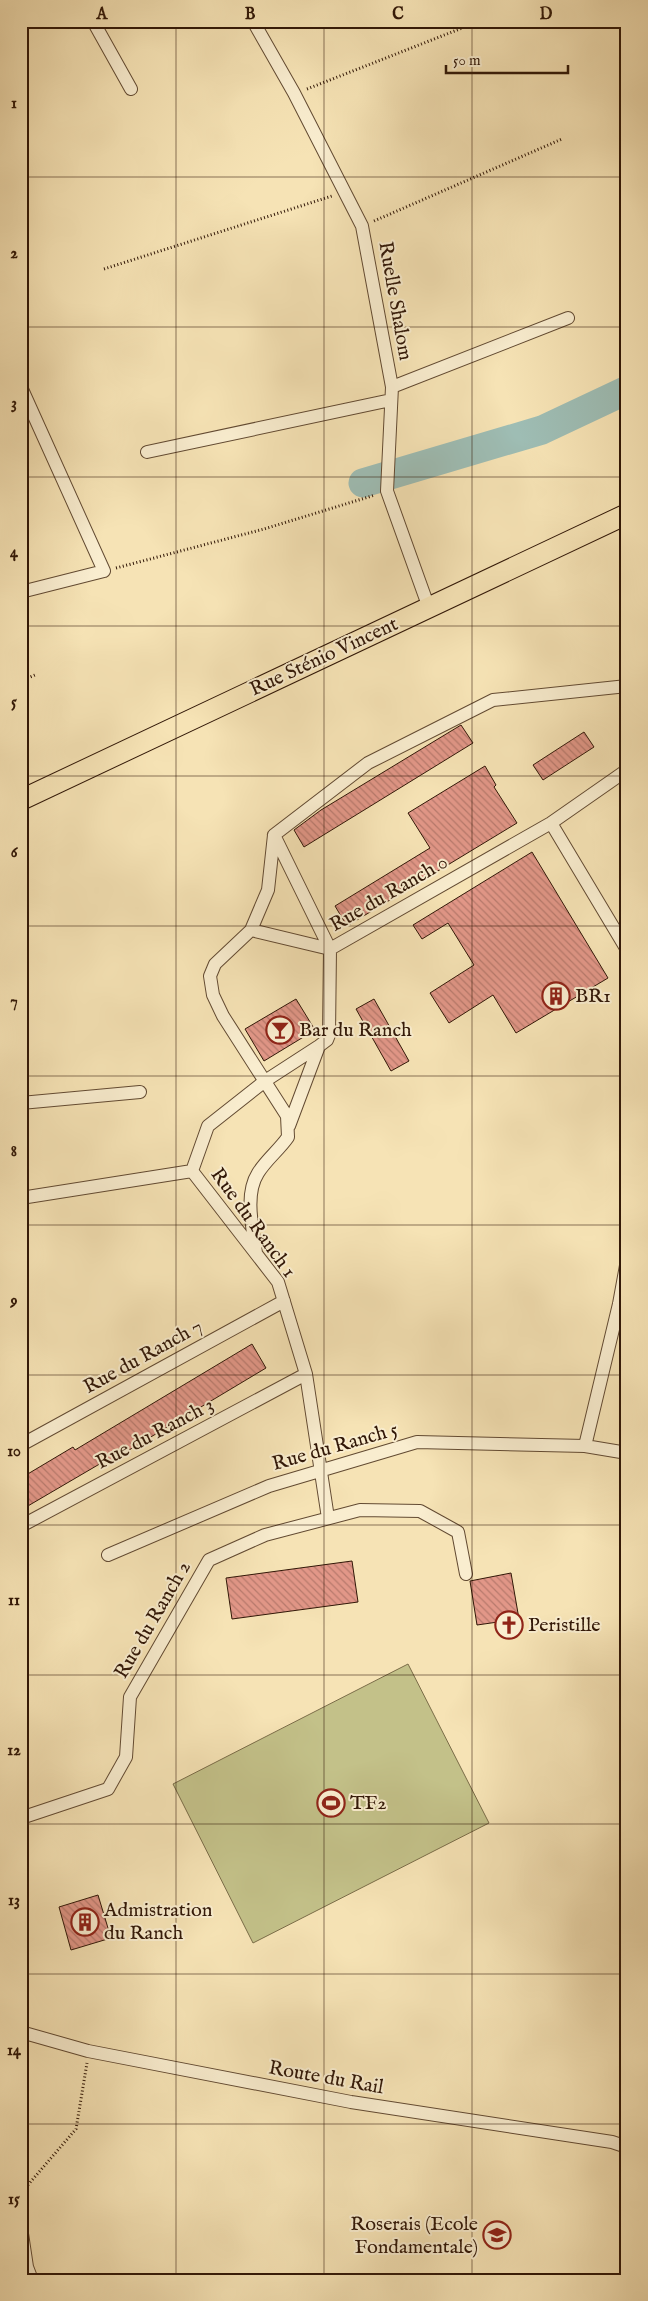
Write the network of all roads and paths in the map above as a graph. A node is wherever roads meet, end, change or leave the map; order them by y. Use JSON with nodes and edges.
{"nodes":[{"id":1,"x":93,"y":21,"type":"edge"},
{"id":2,"x":253,"y":21,"type":"edge"},
{"id":3,"x":480,"y":21,"type":"edge"},
{"id":4,"x":131,"y":88,"type":"dead end"},
{"id":5,"x":294,"y":94,"type":"junction"},
{"id":6,"x":562,"y":139,"type":"dead end"},
{"id":7,"x":345,"y":192,"type":"junction"},
{"id":8,"x":362,"y":226,"type":"junction"},
{"id":9,"x":104,"y":269,"type":"dead end"},
{"id":10,"x":568,"y":318,"type":"dead end"},
{"id":11,"x":21,"y":387,"type":"edge"},
{"id":12,"x":392,"y":393,"type":"junction"},
{"id":13,"x":147,"y":452,"type":"dead end"},
{"id":14,"x":388,"y":481,"type":"junction"},
{"id":15,"x":627,"y":514,"type":"edge"},
{"id":16,"x":104,"y":571,"type":"junction"},
{"id":17,"x":21,"y":592,"type":"edge"},
{"id":18,"x":429,"y":608,"type":"junction"},
{"id":19,"x":35,"y":675,"type":"dead end"},
{"id":20,"x":21,"y":681,"type":"edge"},
{"id":21,"x":627,"y":686,"type":"edge"},
{"id":22,"x":627,"y":770,"type":"edge"},
{"id":23,"x":21,"y":800,"type":"edge"},
{"id":24,"x":551,"y":823,"type":"junction"},
{"id":25,"x":274,"y":836,"type":"junction"},
{"id":26,"x":251,"y":930,"type":"junction"},
{"id":27,"x":330,"y":949,"type":"junction"},
{"id":28,"x":627,"y":950,"type":"edge"},
{"id":29,"x":319,"y":1046,"type":"junction"},
{"id":30,"x":265,"y":1081,"type":"junction"},
{"id":31,"x":140,"y":1092,"type":"dead end"},
{"id":32,"x":21,"y":1103,"type":"edge"},
{"id":33,"x":289,"y":1126,"type":"junction"},
{"id":34,"x":192,"y":1171,"type":"junction"},
{"id":35,"x":21,"y":1198,"type":"edge"},
{"id":36,"x":257,"y":1254,"type":"junction"},
{"id":37,"x":627,"y":1260,"type":"edge"},
{"id":38,"x":284,"y":1301,"type":"junction"},
{"id":39,"x":623,"y":1309,"type":"edge"},
{"id":40,"x":306,"y":1374,"type":"junction"},
{"id":41,"x":21,"y":1445,"type":"edge"},
{"id":42,"x":585,"y":1446,"type":"junction"},
{"id":43,"x":627,"y":1452,"type":"edge"},
{"id":44,"x":320,"y":1471,"type":"junction"},
{"id":45,"x":328,"y":1518,"type":"junction"},
{"id":46,"x":21,"y":1526,"type":"edge"},
{"id":47,"x":108,"y":1555,"type":"dead end"},
{"id":48,"x":466,"y":1574,"type":"dead end"},
{"id":49,"x":21,"y":1818,"type":"edge"},
{"id":50,"x":21,"y":2032,"type":"edge"},
{"id":51,"x":88,"y":2051,"type":"junction"},
{"id":52,"x":627,"y":2147,"type":"edge"},
{"id":53,"x":21,"y":2193,"type":"edge"},
{"id":54,"x":21,"y":2227,"type":"edge"},
{"id":55,"x":24,"y":2267,"type":"edge"},
{"id":56,"x":32,"y":2280,"type":"edge"}],
"edges":[{"from":1,"to":4,"type":"street"},
{"from":2,"to":5,"type":"street","name":"Ruelle Shalom"},
{"from":3,"to":5,"type":"path"},
{"from":5,"to":7,"type":"street","name":"Ruelle Shalom"},
{"from":6,"to":8,"type":"path"},
{"from":7,"to":8,"type":"street","name":"Ruelle Shalom"},
{"from":7,"to":9,"type":"path"},
{"from":8,"to":12,"type":"street","name":"Ruelle Shalom"},
{"from":10,"to":12,"type":"street"},
{"from":11,"to":16,"type":"street"},
{"from":12,"to":13,"type":"street"},
{"from":12,"to":14,"type":"street","name":"Ruelle Shalom"},
{"from":14,"to":16,"type":"path"},
{"from":14,"to":18,"type":"street","name":"Ruelle Shalom"},
{"from":15,"to":18,"type":"main road","name":"Rue Sténio Vincent"},
{"from":16,"to":17,"type":"street"},
{"from":18,"to":23,"type":"main road","name":"Rue Sténio Vincent"},
{"from":19,"to":20,"type":"path"},
{"from":21,"to":25,"type":"street"},
{"from":22,"to":24,"type":"street","name":"Rue du Ranch 0"},
{"from":24,"to":27,"type":"street","name":"Rue du Ranch 0"},
{"from":24,"to":28,"type":"street"},
{"from":25,"to":26,"type":"street"},
{"from":25,"to":27,"type":"street","name":"Rue du Ranch 0"},
{"from":26,"to":27,"type":"street"},
{"from":26,"to":30,"type":"street"},
{"from":27,"to":29,"type":"street"},
{"from":29,"to":30,"type":"street","name":"Rue du Ranch 1"},
{"from":29,"to":33,"type":"street"},
{"from":30,"to":33,"type":"street"},
{"from":30,"to":34,"type":"street","name":"Rue du Ranch 1"},
{"from":31,"to":32,"type":"street"},
{"from":33,"to":36,"type":"street"},
{"from":34,"to":35,"type":"street"},
{"from":34,"to":36,"type":"street","name":"Rue du Ranch 1"},
{"from":36,"to":38,"type":"street","name":"Rue du Ranch 1"},
{"from":37,"to":39,"type":"street"},
{"from":38,"to":40,"type":"street","name":"Rue du Ranch 1"},
{"from":38,"to":41,"type":"street","name":"Rue du Ranch 7"},
{"from":39,"to":42,"type":"street"},
{"from":40,"to":44,"type":"street","name":"Rue du Ranch 1"},
{"from":40,"to":46,"type":"street","name":"Rue du Ranch 3"},
{"from":42,"to":43,"type":"street","name":"Rue du Ranch 5"},
{"from":42,"to":44,"type":"street","name":"Rue du Ranch 5"},
{"from":44,"to":45,"type":"street","name":"Rue du Ranch 1"},
{"from":44,"to":47,"type":"street","name":"Rue du Ranch 5"},
{"from":45,"to":48,"type":"street","name":"Rue du Ranch 2"},
{"from":45,"to":49,"type":"street","name":"Rue du Ranch 2"},
{"from":50,"to":51,"type":"street","name":"Route du Rail"},
{"from":51,"to":52,"type":"street","name":"Route du Rail"},
{"from":51,"to":53,"type":"path"},
{"from":54,"to":55,"type":"street"},
{"from":55,"to":56,"type":"street"}]}
